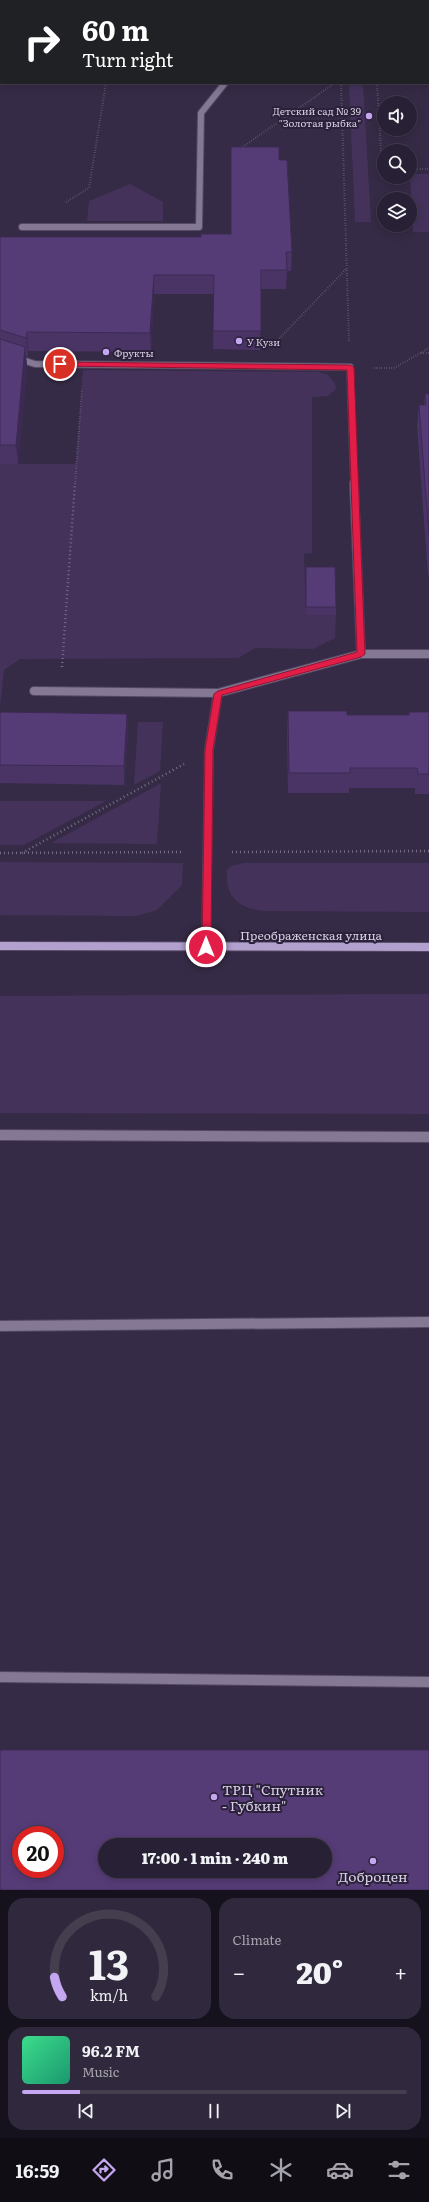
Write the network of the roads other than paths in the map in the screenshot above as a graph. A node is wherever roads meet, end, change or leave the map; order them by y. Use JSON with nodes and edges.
{"nodes":[{"id":1,"x":224,"y":84,"type":"edge"},
{"id":2,"x":22,"y":227,"type":"dead end"},
{"id":3,"x":0,"y":352,"type":"edge"},
{"id":4,"x":361,"y":654,"type":"junction"},
{"id":5,"x":429,"y":654,"type":"edge"},
{"id":6,"x":34,"y":691,"type":"dead end"},
{"id":7,"x":218,"y":694,"type":"junction"},
{"id":8,"x":0,"y":946,"type":"edge"},
{"id":9,"x":206,"y":947,"type":"junction"},
{"id":10,"x":429,"y":947,"type":"edge"},
{"id":11,"x":0,"y":1135,"type":"edge"},
{"id":12,"x":429,"y":1137,"type":"edge"},
{"id":13,"x":429,"y":1322,"type":"edge"},
{"id":14,"x":0,"y":1326,"type":"edge"},
{"id":15,"x":0,"y":1677,"type":"edge"},
{"id":16,"x":429,"y":1682,"type":"edge"}],
"edges":[{"from":1,"to":2,"type":"lane"},
{"from":3,"to":4,"type":"lane"},
{"from":4,"to":5,"type":"lane"},
{"from":4,"to":7,"type":"lane"},
{"from":6,"to":7,"type":"lane"},
{"from":7,"to":9,"type":"lane"},
{"from":8,"to":9,"type":"main road","name":"Преображенская улица"},
{"from":9,"to":10,"type":"main road","name":"Преображенская улица"},
{"from":11,"to":12,"type":"lane"},
{"from":13,"to":14,"type":"lane"},
{"from":15,"to":16,"type":"lane"}]}
